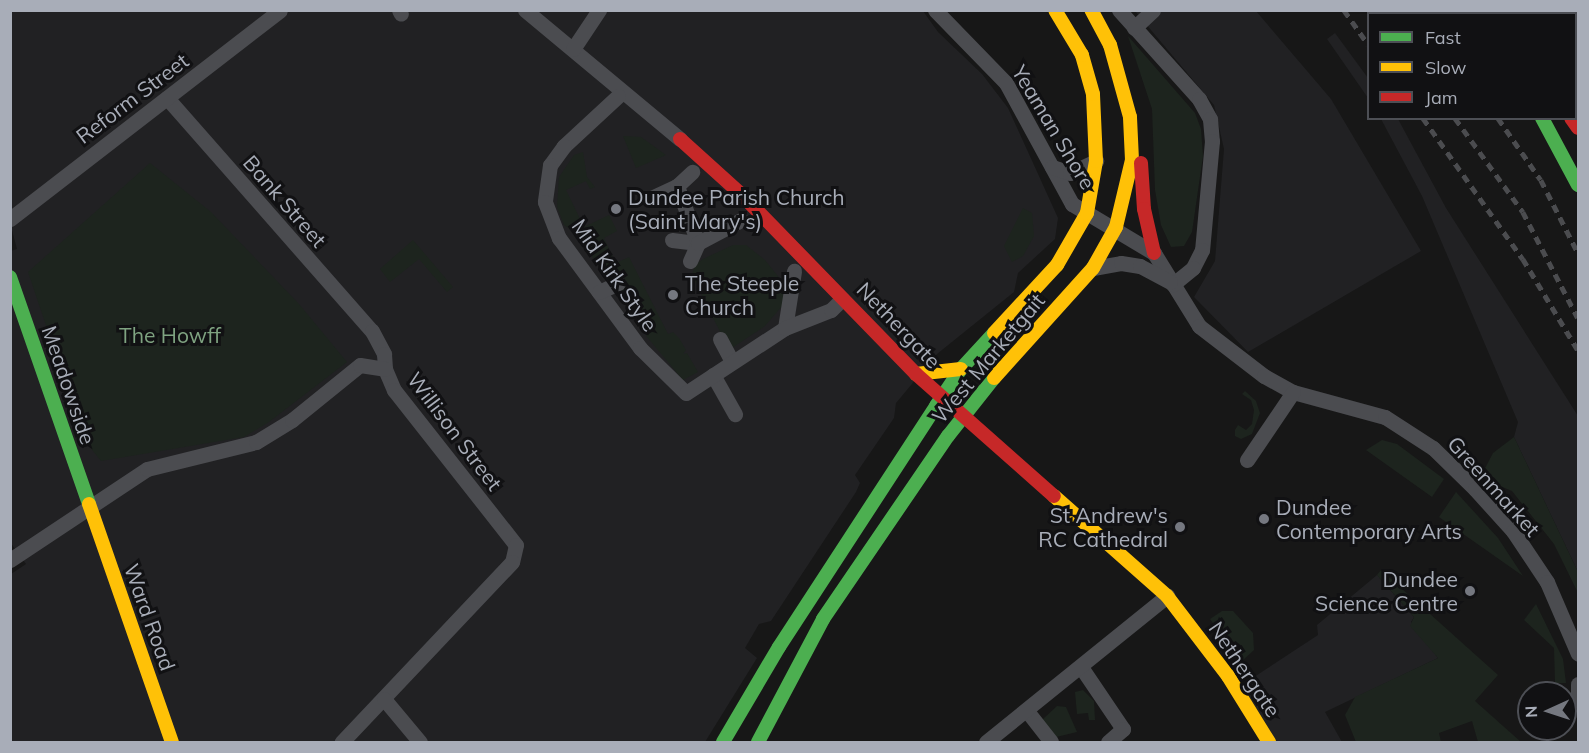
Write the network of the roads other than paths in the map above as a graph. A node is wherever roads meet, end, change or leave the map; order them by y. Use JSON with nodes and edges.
{"nodes":[{"id":1,"x":280,"y":10,"type":"edge"},
{"id":2,"x":525,"y":10,"type":"edge"},
{"id":3,"x":599,"y":10,"type":"edge"},
{"id":4,"x":935,"y":10,"type":"edge"},
{"id":5,"x":1091,"y":10,"type":"edge"},
{"id":6,"x":1119,"y":10,"type":"edge"},
{"id":7,"x":1153,"y":10,"type":"edge"},
{"id":8,"x":1056,"y":11,"type":"edge"},
{"id":9,"x":1134,"y":28,"type":"junction"},
{"id":10,"x":573,"y":49,"type":"junction"},
{"id":11,"x":618,"y":96,"type":"dead end"},
{"id":12,"x":166,"y":98,"type":"junction"},
{"id":13,"x":1130,"y":117,"type":"junction"},
{"id":14,"x":1543,"y":120,"type":"edge"},
{"id":15,"x":680,"y":139,"type":"joint"},
{"id":16,"x":1096,"y":161,"type":"junction"},
{"id":17,"x":1052,"y":168,"type":"junction"},
{"id":18,"x":692,"y":172,"type":"dead end"},
{"id":19,"x":1578,"y":185,"type":"edge"},
{"id":20,"x":677,"y":186,"type":"junction"},
{"id":21,"x":651,"y":198,"type":"dead end"},
{"id":22,"x":1087,"y":213,"type":"junction"},
{"id":23,"x":10,"y":219,"type":"edge"},
{"id":24,"x":741,"y":220,"type":"dead end"},
{"id":25,"x":1116,"y":227,"type":"junction"},
{"id":26,"x":672,"y":240,"type":"dead end"},
{"id":27,"x":698,"y":243,"type":"junction"},
{"id":28,"x":1154,"y":253,"type":"junction"},
{"id":29,"x":690,"y":261,"type":"dead end"},
{"id":30,"x":1093,"y":268,"type":"junction"},
{"id":31,"x":794,"y":271,"type":"dead end"},
{"id":32,"x":10,"y":276,"type":"edge"},
{"id":33,"x":618,"y":283,"type":"dead end"},
{"id":34,"x":1173,"y":284,"type":"junction"},
{"id":35,"x":599,"y":292,"type":"junction"},
{"id":36,"x":838,"y":303,"type":"dead end"},
{"id":37,"x":785,"y":328,"type":"junction"},
{"id":38,"x":372,"y":331,"type":"joint"},
{"id":39,"x":720,"y":339,"type":"dead end"},
{"id":40,"x":732,"y":362,"type":"junction"},
{"id":41,"x":385,"y":369,"type":"junction"},
{"id":42,"x":962,"y":369,"type":"junction"},
{"id":43,"x":916,"y":374,"type":"junction"},
{"id":44,"x":713,"y":375,"type":"junction"},
{"id":45,"x":1293,"y":392,"type":"junction"},
{"id":46,"x":942,"y":397,"type":"junction"},
{"id":47,"x":735,"y":414,"type":"dead end"},
{"id":48,"x":963,"y":416,"type":"junction"},
{"id":49,"x":1247,"y":460,"type":"dead end"},
{"id":50,"x":88,"y":506,"type":"junction"},
{"id":51,"x":10,"y":560,"type":"edge"},
{"id":52,"x":1167,"y":596,"type":"junction"},
{"id":53,"x":1578,"y":654,"type":"edge"},
{"id":54,"x":1081,"y":667,"type":"junction"},
{"id":55,"x":1578,"y":684,"type":"edge"},
{"id":56,"x":384,"y":699,"type":"junction"},
{"id":57,"x":1578,"y":701,"type":"edge"},
{"id":58,"x":1027,"y":711,"type":"junction"},
{"id":59,"x":172,"y":742,"type":"edge"},
{"id":60,"x":342,"y":742,"type":"edge"},
{"id":61,"x":420,"y":742,"type":"edge"},
{"id":62,"x":723,"y":742,"type":"edge"},
{"id":63,"x":758,"y":742,"type":"edge"},
{"id":64,"x":986,"y":742,"type":"edge"},
{"id":65,"x":1051,"y":742,"type":"edge"},
{"id":66,"x":1108,"y":742,"type":"edge"},
{"id":67,"x":1269,"y":742,"type":"edge"}],
"edges":[{"from":1,"to":12,"type":"street","name":"Reform Street"},
{"from":2,"to":10,"type":"street","name":"Nethergate"},
{"from":3,"to":10,"type":"street"},
{"from":4,"to":17,"type":"street","name":"Yeaman Shore"},
{"from":5,"to":13,"type":"main road","name":"West Marketgait"},
{"from":6,"to":9,"type":"street"},
{"from":7,"to":9,"type":"street"},
{"from":8,"to":16,"type":"main road","name":"West Marketgait"},
{"from":9,"to":34,"type":"street"},
{"from":10,"to":15,"type":"street","name":"Nethergate"},
{"from":11,"to":35,"type":"street","name":"Mid Kirk Style"},
{"from":12,"to":23,"type":"street","name":"Reform Street"},
{"from":12,"to":38,"type":"street","name":"Bank Street"},
{"from":13,"to":22,"type":"main road"},
{"from":13,"to":25,"type":"main road","name":"West Marketgait"},
{"from":13,"to":28,"type":"main road"},
{"from":14,"to":19,"type":"main road"},
{"from":15,"to":43,"type":"main road","name":"Nethergate"},
{"from":16,"to":17,"type":"street"},
{"from":16,"to":22,"type":"main road","name":"West Marketgait"},
{"from":17,"to":22,"type":"street","name":"Yeaman Shore"},
{"from":18,"to":20,"type":"street"},
{"from":20,"to":21,"type":"street"},
{"from":20,"to":27,"type":"street"},
{"from":22,"to":25,"type":"street","name":"Greenmarket"},
{"from":22,"to":42,"type":"main road","name":"West Marketgait"},
{"from":24,"to":27,"type":"street"},
{"from":25,"to":28,"type":"street","name":"Greenmarket"},
{"from":25,"to":30,"type":"main road","name":"West Marketgait"},
{"from":26,"to":27,"type":"street"},
{"from":27,"to":29,"type":"street"},
{"from":28,"to":34,"type":"street","name":"Greenmarket"},
{"from":30,"to":34,"type":"street","name":"Greenmarket"},
{"from":30,"to":48,"type":"main road","name":"West Marketgait"},
{"from":31,"to":37,"type":"street"},
{"from":32,"to":50,"type":"main road","name":"Meadowside"},
{"from":33,"to":35,"type":"street"},
{"from":34,"to":45,"type":"street","name":"Greenmarket"},
{"from":35,"to":44,"type":"street","name":"Mid Kirk Style"},
{"from":36,"to":37,"type":"street"},
{"from":37,"to":40,"type":"street"},
{"from":38,"to":41,"type":"street","name":"Willison Street"},
{"from":39,"to":40,"type":"street"},
{"from":40,"to":44,"type":"street"},
{"from":41,"to":50,"type":"street"},
{"from":41,"to":56,"type":"street","name":"Willison Street"},
{"from":42,"to":43,"type":"main road"},
{"from":42,"to":46,"type":"main road","name":"West Marketgait"},
{"from":43,"to":46,"type":"main road","name":"Nethergate"},
{"from":44,"to":47,"type":"street"},
{"from":45,"to":49,"type":"street"},
{"from":45,"to":53,"type":"street","name":"Greenmarket"},
{"from":46,"to":48,"type":"main road","name":"Nethergate"},
{"from":46,"to":62,"type":"main road","name":"West Marketgait"},
{"from":48,"to":52,"type":"main road","name":"Nethergate"},
{"from":48,"to":63,"type":"main road","name":"West Marketgait"},
{"from":50,"to":51,"type":"street"},
{"from":50,"to":59,"type":"main road","name":"Ward Road"},
{"from":52,"to":54,"type":"street"},
{"from":52,"to":67,"type":"main road","name":"Nethergate"},
{"from":54,"to":58,"type":"street"},
{"from":54,"to":66,"type":"street"},
{"from":55,"to":57,"type":"street"},
{"from":56,"to":60,"type":"street"},
{"from":56,"to":61,"type":"street"},
{"from":58,"to":64,"type":"street"},
{"from":58,"to":65,"type":"street"}]}
